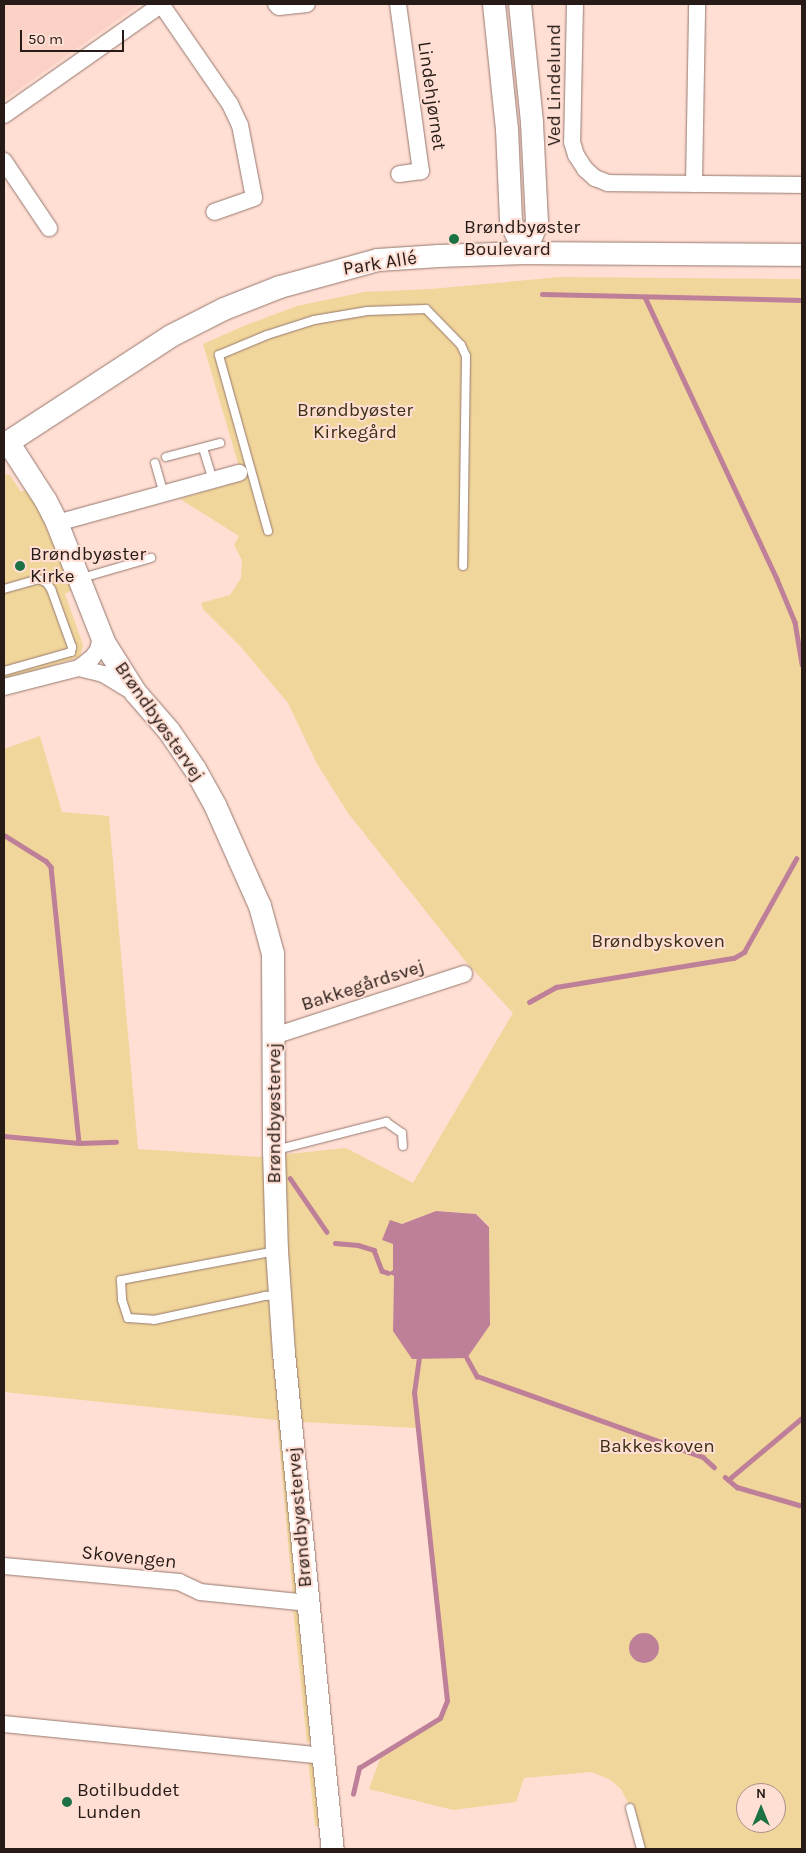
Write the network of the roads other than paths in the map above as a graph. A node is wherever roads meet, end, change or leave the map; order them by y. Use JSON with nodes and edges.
{"nodes":[{"id":1,"x":162,"y":4,"type":"edge"},
{"id":2,"x":276,"y":4,"type":"edge"},
{"id":3,"x":307,"y":4,"type":"edge"},
{"id":4,"x":398,"y":4,"type":"edge"},
{"id":5,"x":494,"y":4,"type":"edge"},
{"id":6,"x":520,"y":4,"type":"edge"},
{"id":7,"x":575,"y":4,"type":"edge"},
{"id":8,"x":697,"y":4,"type":"edge"},
{"id":9,"x":4,"y":115,"type":"edge"},
{"id":10,"x":4,"y":161,"type":"edge"},
{"id":11,"x":399,"y":174,"type":"dead end"},
{"id":12,"x":694,"y":184,"type":"junction"},
{"id":13,"x":802,"y":185,"type":"edge"},
{"id":14,"x":214,"y":212,"type":"dead end"},
{"id":15,"x":48,"y":228,"type":"dead end"},
{"id":16,"x":525,"y":253,"type":"junction"},
{"id":17,"x":802,"y":255,"type":"edge"},
{"id":18,"x":5,"y":441,"type":"edge"},
{"id":19,"x":220,"y":443,"type":"dead end"},
{"id":20,"x":204,"y":448,"type":"junction"},
{"id":21,"x":166,"y":457,"type":"dead end"},
{"id":22,"x":155,"y":464,"type":"dead end"},
{"id":23,"x":245,"y":471,"type":"junction"},
{"id":24,"x":213,"y":480,"type":"junction"},
{"id":25,"x":164,"y":494,"type":"junction"},
{"id":26,"x":57,"y":523,"type":"junction"},
{"id":27,"x":268,"y":531,"type":"dead end"},
{"id":28,"x":150,"y":558,"type":"dead end"},
{"id":29,"x":463,"y":566,"type":"dead end"},
{"id":30,"x":80,"y":578,"type":"junction"},
{"id":31,"x":4,"y":589,"type":"edge"},
{"id":32,"x":101,"y":637,"type":"junction"},
{"id":33,"x":78,"y":668,"type":"junction"},
{"id":34,"x":4,"y":671,"type":"edge"},
{"id":35,"x":4,"y":687,"type":"edge"},
{"id":36,"x":136,"y":693,"type":"junction"},
{"id":37,"x":464,"y":974,"type":"dead end"},
{"id":38,"x":274,"y":1036,"type":"junction"},
{"id":39,"x":403,"y":1146,"type":"dead end"},
{"id":40,"x":274,"y":1150,"type":"junction"},
{"id":41,"x":277,"y":1250,"type":"junction"},
{"id":42,"x":281,"y":1295,"type":"junction"},
{"id":43,"x":4,"y":1566,"type":"edge"},
{"id":44,"x":308,"y":1603,"type":"junction"},
{"id":45,"x":4,"y":1724,"type":"edge"},
{"id":46,"x":324,"y":1756,"type":"junction"},
{"id":47,"x":630,"y":1808,"type":"dead end"},
{"id":48,"x":332,"y":1849,"type":"edge"},
{"id":49,"x":641,"y":1849,"type":"edge"}],
"edges":[{"from":1,"to":9,"type":"street"},
{"from":1,"to":14,"type":"street"},
{"from":2,"to":3,"type":"street"},
{"from":4,"to":11,"type":"street","name":"Lindehjørnet"},
{"from":5,"to":16,"type":"street"},
{"from":6,"to":16,"type":"street"},
{"from":7,"to":12,"type":"street","name":"Ved Lindelund"},
{"from":8,"to":12,"type":"street"},
{"from":10,"to":15,"type":"street"},
{"from":12,"to":13,"type":"street","name":"Ved Lindelund"},
{"from":16,"to":17,"type":"street","name":"Park Allé"},
{"from":16,"to":18,"type":"street","name":"Park Allé"},
{"from":18,"to":26,"type":"street","name":"Brøndbyøstervej"},
{"from":19,"to":20,"type":"lane"},
{"from":20,"to":21,"type":"lane"},
{"from":20,"to":24,"type":"lane"},
{"from":22,"to":25,"type":"lane"},
{"from":23,"to":24,"type":"street"},
{"from":23,"to":27,"type":"lane"},
{"from":23,"to":29,"type":"lane"},
{"from":24,"to":25,"type":"street"},
{"from":25,"to":26,"type":"street"},
{"from":26,"to":30,"type":"street","name":"Brøndbyøstervej"},
{"from":28,"to":30,"type":"lane"},
{"from":30,"to":32,"type":"street","name":"Brøndbyøstervej"},
{"from":31,"to":34,"type":"lane"},
{"from":32,"to":33,"type":"street"},
{"from":32,"to":36,"type":"street","name":"Brøndbyøstervej"},
{"from":33,"to":35,"type":"street"},
{"from":33,"to":36,"type":"street"},
{"from":36,"to":38,"type":"street","name":"Brøndbyøstervej"},
{"from":37,"to":38,"type":"street","name":"Bakkegårdsvej"},
{"from":38,"to":40,"type":"street","name":"Brøndbyøstervej"},
{"from":39,"to":40,"type":"lane"},
{"from":40,"to":41,"type":"street","name":"Brøndbyøstervej"},
{"from":41,"to":42,"type":"street","name":"Brøndbyøstervej"},
{"from":41,"to":42,"type":"lane"},
{"from":42,"to":44,"type":"street","name":"Brøndbyøstervej"},
{"from":43,"to":44,"type":"street","name":"Skovengen"},
{"from":44,"to":46,"type":"street","name":"Brøndbyøstervej"},
{"from":45,"to":46,"type":"street"},
{"from":46,"to":48,"type":"street","name":"Brøndbyøstervej"},
{"from":47,"to":49,"type":"lane"}]}
